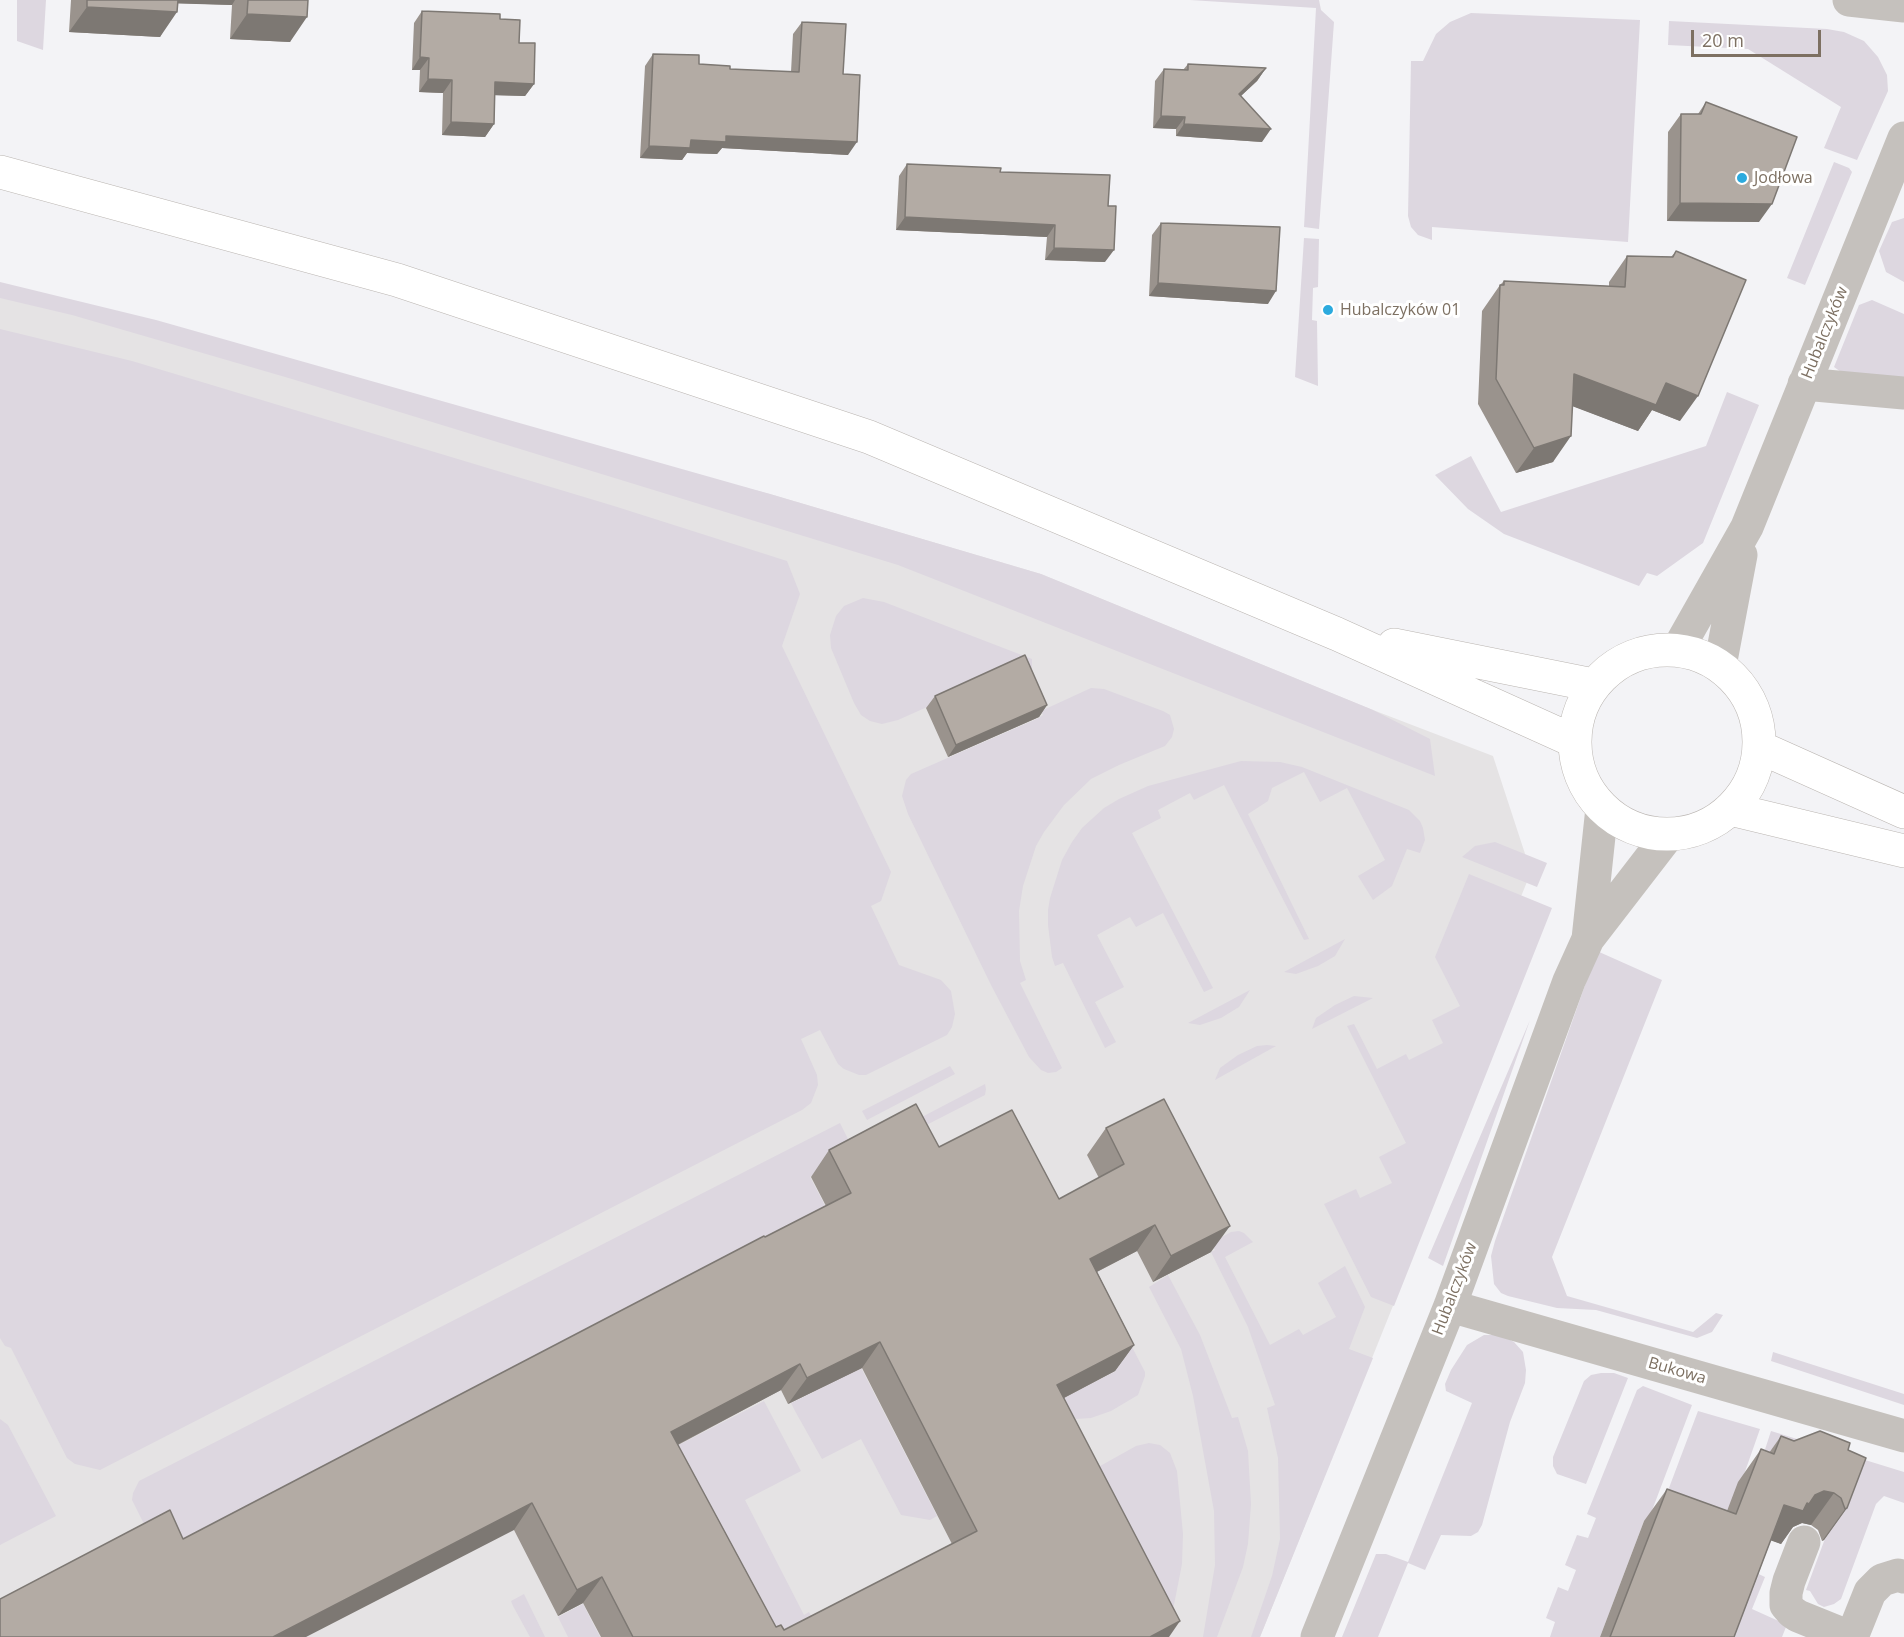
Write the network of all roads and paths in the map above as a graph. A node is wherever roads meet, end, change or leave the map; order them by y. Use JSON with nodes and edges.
{"nodes":[{"id":1,"x":1849,"y":0,"type":"edge"},
{"id":2,"x":1904,"y":6,"type":"edge"},
{"id":3,"x":1904,"y":138,"type":"edge"},
{"id":4,"x":0,"y":172,"type":"edge"},
{"id":5,"x":1804,"y":384,"type":"junction"},
{"id":6,"x":1904,"y":393,"type":"edge"},
{"id":7,"x":1747,"y":527,"type":"junction"},
{"id":8,"x":1337,"y":634,"type":"junction"},
{"id":9,"x":1678,"y":650,"type":"junction"},
{"id":10,"x":1720,"y":666,"type":"junction"},
{"id":11,"x":1593,"y":685,"type":"junction"},
{"id":12,"x":1574,"y":741,"type":"junction"},
{"id":13,"x":1759,"y":747,"type":"junction"},
{"id":14,"x":1602,"y":808,"type":"junction"},
{"id":15,"x":1730,"y":809,"type":"junction"},
{"id":16,"x":1904,"y":812,"type":"edge"},
{"id":17,"x":1669,"y":834,"type":"junction"},
{"id":18,"x":1904,"y":851,"type":"edge"},
{"id":19,"x":1588,"y":939,"type":"junction"},
{"id":20,"x":1450,"y":1306,"type":"junction"},
{"id":21,"x":1904,"y":1436,"type":"edge"},
{"id":22,"x":1804,"y":1542,"type":"edge"},
{"id":23,"x":1904,"y":1577,"type":"edge"},
{"id":24,"x":1317,"y":1637,"type":"edge"},
{"id":25,"x":1851,"y":1637,"type":"edge"}],
"edges":[{"from":1,"to":2,"type":"street"},
{"from":3,"to":5,"type":"street","name":"Hubalczyków"},
{"from":4,"to":8,"type":"main road"},
{"from":5,"to":6,"type":"street"},
{"from":5,"to":7,"type":"street","name":"Hubalczyków"},
{"from":7,"to":9,"type":"street","name":"Hubalczyków"},
{"from":7,"to":10,"type":"street","name":"Hubalczyków"},
{"from":8,"to":11,"type":"main road"},
{"from":8,"to":12,"type":"main road"},
{"from":9,"to":10,"type":"main road"},
{"from":9,"to":11,"type":"main road"},
{"from":10,"to":13,"type":"main road"},
{"from":11,"to":12,"type":"main road"},
{"from":12,"to":14,"type":"main road"},
{"from":13,"to":15,"type":"main road"},
{"from":13,"to":16,"type":"main road"},
{"from":14,"to":17,"type":"main road"},
{"from":14,"to":19,"type":"street","name":"Hubalczyków"},
{"from":15,"to":17,"type":"main road"},
{"from":15,"to":18,"type":"main road"},
{"from":17,"to":19,"type":"street","name":"Hubalczyków"},
{"from":19,"to":20,"type":"street","name":"Hubalczyków"},
{"from":20,"to":21,"type":"street","name":"Bukowa"},
{"from":20,"to":24,"type":"street","name":"Hubalczyków"},
{"from":22,"to":25,"type":"street"},
{"from":23,"to":25,"type":"street"}]}
